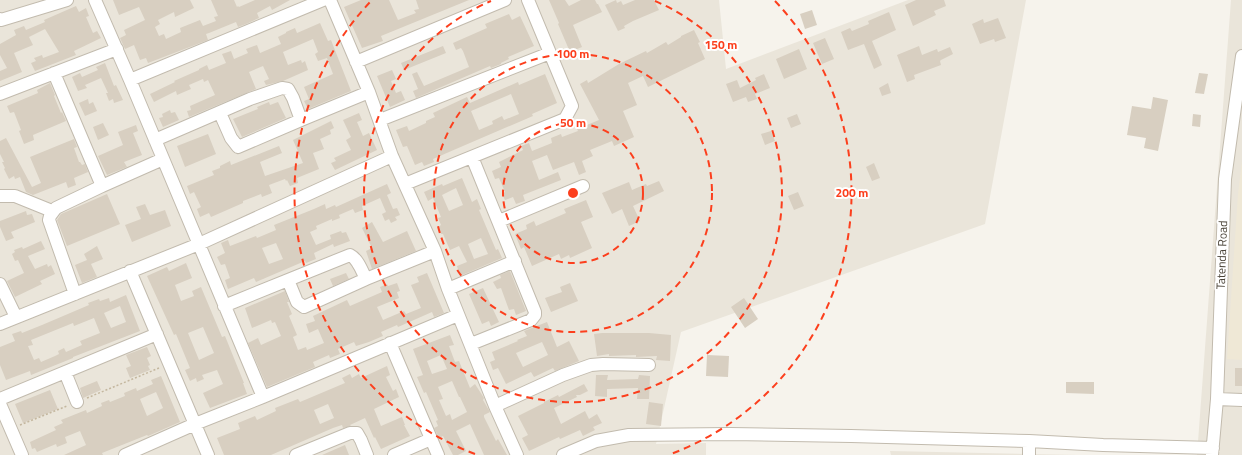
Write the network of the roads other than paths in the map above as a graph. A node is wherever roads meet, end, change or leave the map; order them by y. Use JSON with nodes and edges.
{"nodes":[{"id":1,"x":67,"y":0,"type":"edge"},
{"id":2,"x":95,"y":0,"type":"edge"},
{"id":3,"x":323,"y":0,"type":"edge"},
{"id":4,"x":330,"y":0,"type":"edge"},
{"id":5,"x":505,"y":0,"type":"edge"},
{"id":6,"x":528,"y":0,"type":"edge"},
{"id":7,"x":0,"y":19,"type":"edge"},
{"id":8,"x":117,"y":49,"type":"junction"},
{"id":9,"x":550,"y":53,"type":"junction"},
{"id":10,"x":1242,"y":56,"type":"edge"},
{"id":11,"x":356,"y":62,"type":"junction"},
{"id":12,"x":54,"y":73,"type":"junction"},
{"id":13,"x":130,"y":80,"type":"junction"},
{"id":14,"x":369,"y":92,"type":"junction"},
{"id":15,"x":0,"y":94,"type":"edge"},
{"id":16,"x":220,"y":113,"type":"junction"},
{"id":17,"x":301,"y":120,"type":"junction"},
{"id":18,"x":380,"y":120,"type":"junction"},
{"id":19,"x":155,"y":140,"type":"junction"},
{"id":20,"x":392,"y":156,"type":"junction"},
{"id":21,"x":472,"y":157,"type":"junction"},
{"id":22,"x":163,"y":159,"type":"junction"},
{"id":23,"x":405,"y":184,"type":"junction"},
{"id":24,"x":102,"y":186,"type":"junction"},
{"id":25,"x":583,"y":186,"type":"dead end"},
{"id":26,"x":0,"y":196,"type":"edge"},
{"id":27,"x":52,"y":211,"type":"junction"},
{"id":28,"x":499,"y":221,"type":"junction"},
{"id":29,"x":199,"y":244,"type":"junction"},
{"id":30,"x":435,"y":251,"type":"junction"},
{"id":31,"x":515,"y":261,"type":"junction"},
{"id":32,"x":130,"y":271,"type":"junction"},
{"id":33,"x":366,"y":279,"type":"junction"},
{"id":34,"x":288,"y":280,"type":"junction"},
{"id":35,"x":0,"y":284,"type":"edge"},
{"id":36,"x":448,"y":289,"type":"junction"},
{"id":37,"x":76,"y":294,"type":"junction"},
{"id":38,"x":224,"y":306,"type":"junction"},
{"id":39,"x":458,"y":315,"type":"junction"},
{"id":40,"x":16,"y":317,"type":"junction"},
{"id":41,"x":0,"y":324,"type":"edge"},
{"id":42,"x":157,"y":334,"type":"junction"},
{"id":43,"x":390,"y":343,"type":"junction"},
{"id":44,"x":471,"y":344,"type":"junction"},
{"id":45,"x":649,"y":365,"type":"dead end"},
{"id":46,"x":64,"y":372,"type":"junction"},
{"id":47,"x":263,"y":397,"type":"junction"},
{"id":48,"x":0,"y":399,"type":"edge"},
{"id":49,"x":1216,"y":399,"type":"junction"},
{"id":50,"x":1242,"y":400,"type":"edge"},
{"id":51,"x":77,"y":402,"type":"road end"},
{"id":52,"x":0,"y":404,"type":"edge"},
{"id":53,"x":495,"y":406,"type":"junction"},
{"id":54,"x":195,"y":424,"type":"junction"},
{"id":55,"x":5,"y":432,"type":"edge"},
{"id":56,"x":432,"y":439,"type":"junction"},
{"id":57,"x":1029,"y":441,"type":"junction"},
{"id":58,"x":1103,"y":450,"type":"edge"},
{"id":59,"x":1212,"y":451,"type":"edge"},
{"id":60,"x":131,"y":454,"type":"edge"},
{"id":61,"x":22,"y":455,"type":"edge"},
{"id":62,"x":208,"y":455,"type":"edge"},
{"id":63,"x":296,"y":455,"type":"edge"},
{"id":64,"x":367,"y":455,"type":"edge"},
{"id":65,"x":394,"y":455,"type":"edge"},
{"id":66,"x":438,"y":455,"type":"edge"},
{"id":67,"x":517,"y":455,"type":"edge"},
{"id":68,"x":562,"y":455,"type":"edge"},
{"id":69,"x":1029,"y":455,"type":"edge"}],
"edges":[{"from":1,"to":7,"type":"street"},
{"from":2,"to":8,"type":"street"},
{"from":3,"to":13,"type":"street"},
{"from":4,"to":11,"type":"street"},
{"from":5,"to":11,"type":"street"},
{"from":6,"to":9,"type":"street"},
{"from":8,"to":12,"type":"street"},
{"from":8,"to":13,"type":"street"},
{"from":9,"to":18,"type":"street"},
{"from":9,"to":21,"type":"street"},
{"from":10,"to":49,"type":"street","name":"Tatenda Road"},
{"from":11,"to":14,"type":"street"},
{"from":12,"to":15,"type":"street"},
{"from":12,"to":24,"type":"street"},
{"from":13,"to":19,"type":"street"},
{"from":14,"to":17,"type":"street"},
{"from":14,"to":18,"type":"street"},
{"from":16,"to":17,"type":"street"},
{"from":16,"to":17,"type":"street"},
{"from":16,"to":19,"type":"street"},
{"from":18,"to":20,"type":"street"},
{"from":19,"to":22,"type":"street"},
{"from":20,"to":23,"type":"street"},
{"from":20,"to":29,"type":"street"},
{"from":21,"to":23,"type":"street"},
{"from":21,"to":28,"type":"street"},
{"from":22,"to":24,"type":"street"},
{"from":22,"to":29,"type":"street"},
{"from":23,"to":30,"type":"street"},
{"from":24,"to":27,"type":"street"},
{"from":25,"to":28,"type":"street"},
{"from":26,"to":27,"type":"street"},
{"from":27,"to":37,"type":"street"},
{"from":28,"to":31,"type":"street"},
{"from":29,"to":32,"type":"street"},
{"from":29,"to":38,"type":"street"},
{"from":30,"to":33,"type":"street"},
{"from":30,"to":36,"type":"street"},
{"from":31,"to":36,"type":"street"},
{"from":31,"to":44,"type":"street"},
{"from":32,"to":37,"type":"street"},
{"from":32,"to":42,"type":"street"},
{"from":33,"to":34,"type":"street"},
{"from":33,"to":34,"type":"street"},
{"from":34,"to":38,"type":"street"},
{"from":35,"to":40,"type":"street"},
{"from":36,"to":39,"type":"street"},
{"from":37,"to":40,"type":"street"},
{"from":38,"to":47,"type":"street"},
{"from":39,"to":43,"type":"street"},
{"from":39,"to":44,"type":"street"},
{"from":40,"to":41,"type":"street"},
{"from":42,"to":46,"type":"street"},
{"from":42,"to":54,"type":"street"},
{"from":43,"to":47,"type":"street"},
{"from":43,"to":56,"type":"street"},
{"from":44,"to":53,"type":"street"},
{"from":45,"to":53,"type":"street"},
{"from":46,"to":48,"type":"street"},
{"from":46,"to":51,"type":"street"},
{"from":47,"to":54,"type":"street"},
{"from":49,"to":50,"type":"street"},
{"from":49,"to":59,"type":"street","name":"Tatenda Road"},
{"from":52,"to":55,"type":"street"},
{"from":53,"to":67,"type":"street"},
{"from":54,"to":60,"type":"street"},
{"from":54,"to":62,"type":"street"},
{"from":55,"to":61,"type":"street"},
{"from":56,"to":65,"type":"street"},
{"from":56,"to":66,"type":"street"},
{"from":57,"to":58,"type":"street"},
{"from":57,"to":68,"type":"street"},
{"from":57,"to":69,"type":"street"},
{"from":58,"to":59,"type":"street"},
{"from":63,"to":64,"type":"street"}]}
